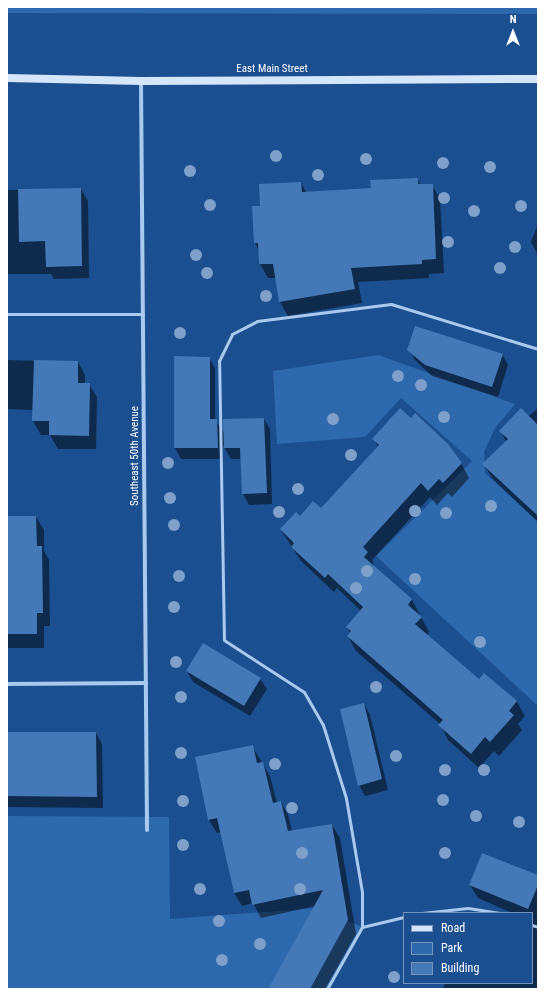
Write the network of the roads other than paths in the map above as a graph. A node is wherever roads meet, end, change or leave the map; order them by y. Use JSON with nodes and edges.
{"nodes":[{"id":1,"x":7,"y":78,"type":"edge"},
{"id":2,"x":538,"y":79,"type":"edge"},
{"id":3,"x":141,"y":81,"type":"junction"},
{"id":4,"x":7,"y":314,"type":"edge"},
{"id":5,"x":143,"y":314,"type":"junction"},
{"id":6,"x":538,"y":349,"type":"edge"},
{"id":7,"x":146,"y":683,"type":"junction"},
{"id":8,"x":7,"y":684,"type":"edge"},
{"id":9,"x":147,"y":830,"type":"dead end"},
{"id":10,"x":431,"y":912,"type":"edge"},
{"id":11,"x":494,"y":912,"type":"edge"},
{"id":12,"x":403,"y":917,"type":"edge"},
{"id":13,"x":362,"y":927,"type":"junction"},
{"id":14,"x":327,"y":989,"type":"edge"}],
"edges":[{"from":1,"to":3,"type":"main road","name":"East Main Street"},
{"from":2,"to":3,"type":"main road","name":"East Main Street"},
{"from":3,"to":5,"type":"street","name":"Southeast 50th Avenue"},
{"from":4,"to":5,"type":"lane"},
{"from":5,"to":7,"type":"street","name":"Southeast 50th Avenue"},
{"from":6,"to":13,"type":"lane"},
{"from":7,"to":8,"type":"street"},
{"from":7,"to":9,"type":"street","name":"Southeast 50th Avenue"},
{"from":10,"to":11,"type":"lane"},
{"from":12,"to":13,"type":"lane"},
{"from":13,"to":14,"type":"lane"}]}
